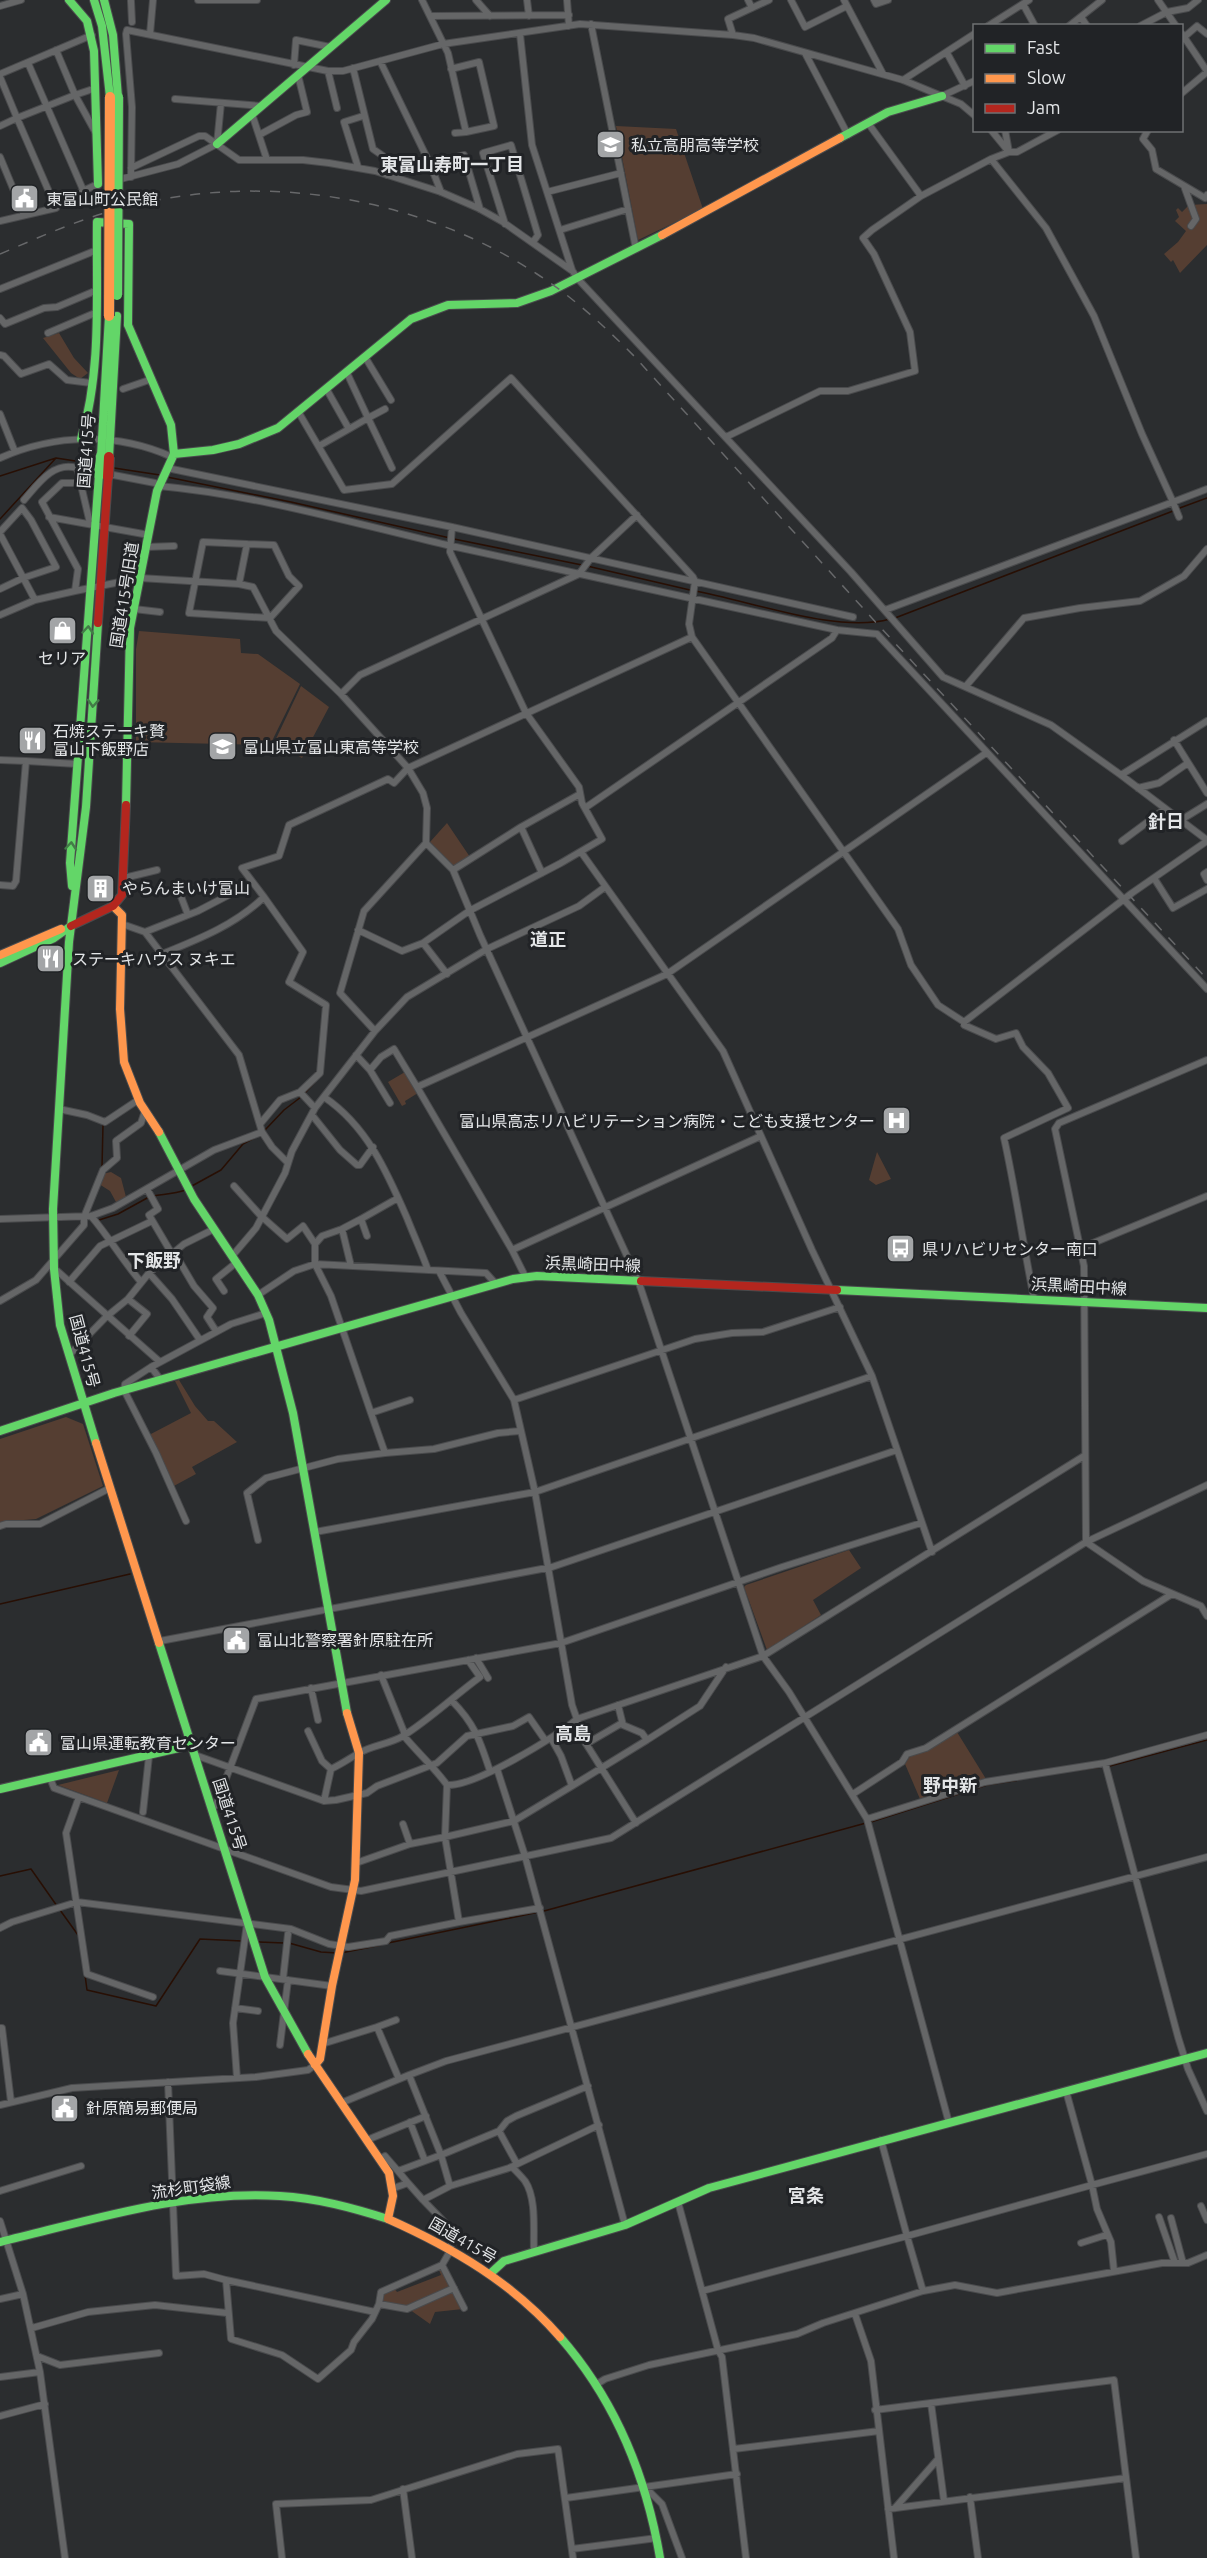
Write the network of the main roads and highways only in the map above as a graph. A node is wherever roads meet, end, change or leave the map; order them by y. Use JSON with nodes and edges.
{"nodes":[{"id":1,"x":69,"y":0,"type":"edge"},
{"id":2,"x":94,"y":0,"type":"edge"},
{"id":3,"x":104,"y":0,"type":"edge"},
{"id":4,"x":386,"y":0,"type":"edge"},
{"id":5,"x":942,"y":96,"type":"road end"},
{"id":6,"x":114,"y":97,"type":"junction"},
{"id":7,"x":217,"y":144,"type":"road end"},
{"id":8,"x":98,"y":184,"type":"road end"},
{"id":9,"x":81,"y":439,"type":"road end"},
{"id":10,"x":171,"y":460,"type":"junction"},
{"id":11,"x":96,"y":586,"type":"junction"},
{"id":12,"x":74,"y":904,"type":"junction"},
{"id":13,"x":113,"y":906,"type":"junction"},
{"id":14,"x":71,"y":926,"type":"junction"},
{"id":15,"x":0,"y":955,"type":"edge"},
{"id":16,"x":0,"y":963,"type":"edge"},
{"id":17,"x":1207,"y":1308,"type":"edge"},
{"id":18,"x":277,"y":1345,"type":"junction"},
{"id":19,"x":83,"y":1403,"type":"junction"},
{"id":20,"x":0,"y":1431,"type":"edge"},
{"id":21,"x":194,"y":1750,"type":"junction"},
{"id":22,"x":0,"y":1789,"type":"edge"},
{"id":23,"x":1207,"y":2053,"type":"edge"},
{"id":24,"x":315,"y":2065,"type":"junction"},
{"id":25,"x":388,"y":2219,"type":"junction"},
{"id":26,"x":3,"y":2242,"type":"edge"},
{"id":27,"x":492,"y":2273,"type":"junction"},
{"id":28,"x":660,"y":2558,"type":"edge"}],
"edges":[{"from":1,"to":8,"type":"main road"},
{"from":2,"to":6,"type":"main road","name":"国道415号"},
{"from":3,"to":6,"type":"main road","name":"国道415号"},
{"from":4,"to":7,"type":"main road"},
{"from":5,"to":10,"type":"main road"},
{"from":6,"to":11,"type":"main road","name":"国道415号","bridge":true},
{"from":9,"to":10,"type":"main road","name":"国道415号"},
{"from":10,"to":13,"type":"main road","name":"国道415号旧道"},
{"from":11,"to":12,"type":"main road","name":"国道415号","one_way":true},
{"from":12,"to":11,"type":"main road","name":"国道415号","one_way":true},
{"from":12,"to":14,"type":"main road","name":"国道415号"},
{"from":13,"to":14,"type":"main road"},
{"from":13,"to":18,"type":"main road"},
{"from":14,"to":15,"type":"main road"},
{"from":14,"to":16,"type":"main road"},
{"from":14,"to":19,"type":"main road","name":"国道415号"},
{"from":17,"to":18,"type":"main road","name":"浜黒崎田中線"},
{"from":18,"to":19,"type":"main road","name":"浜黒崎田中線"},
{"from":18,"to":24,"type":"main road"},
{"from":19,"to":20,"type":"main road","name":"浜黒崎田中線"},
{"from":19,"to":21,"type":"main road","name":"国道415号"},
{"from":21,"to":22,"type":"main road"},
{"from":21,"to":24,"type":"main road","name":"国道415号"},
{"from":23,"to":27,"type":"main road"},
{"from":24,"to":25,"type":"main road","name":"国道415号"},
{"from":25,"to":26,"type":"main road","name":"流杉町袋線"},
{"from":25,"to":27,"type":"main road","name":"国道415号"},
{"from":27,"to":28,"type":"main road","name":"国道415号"}]}
